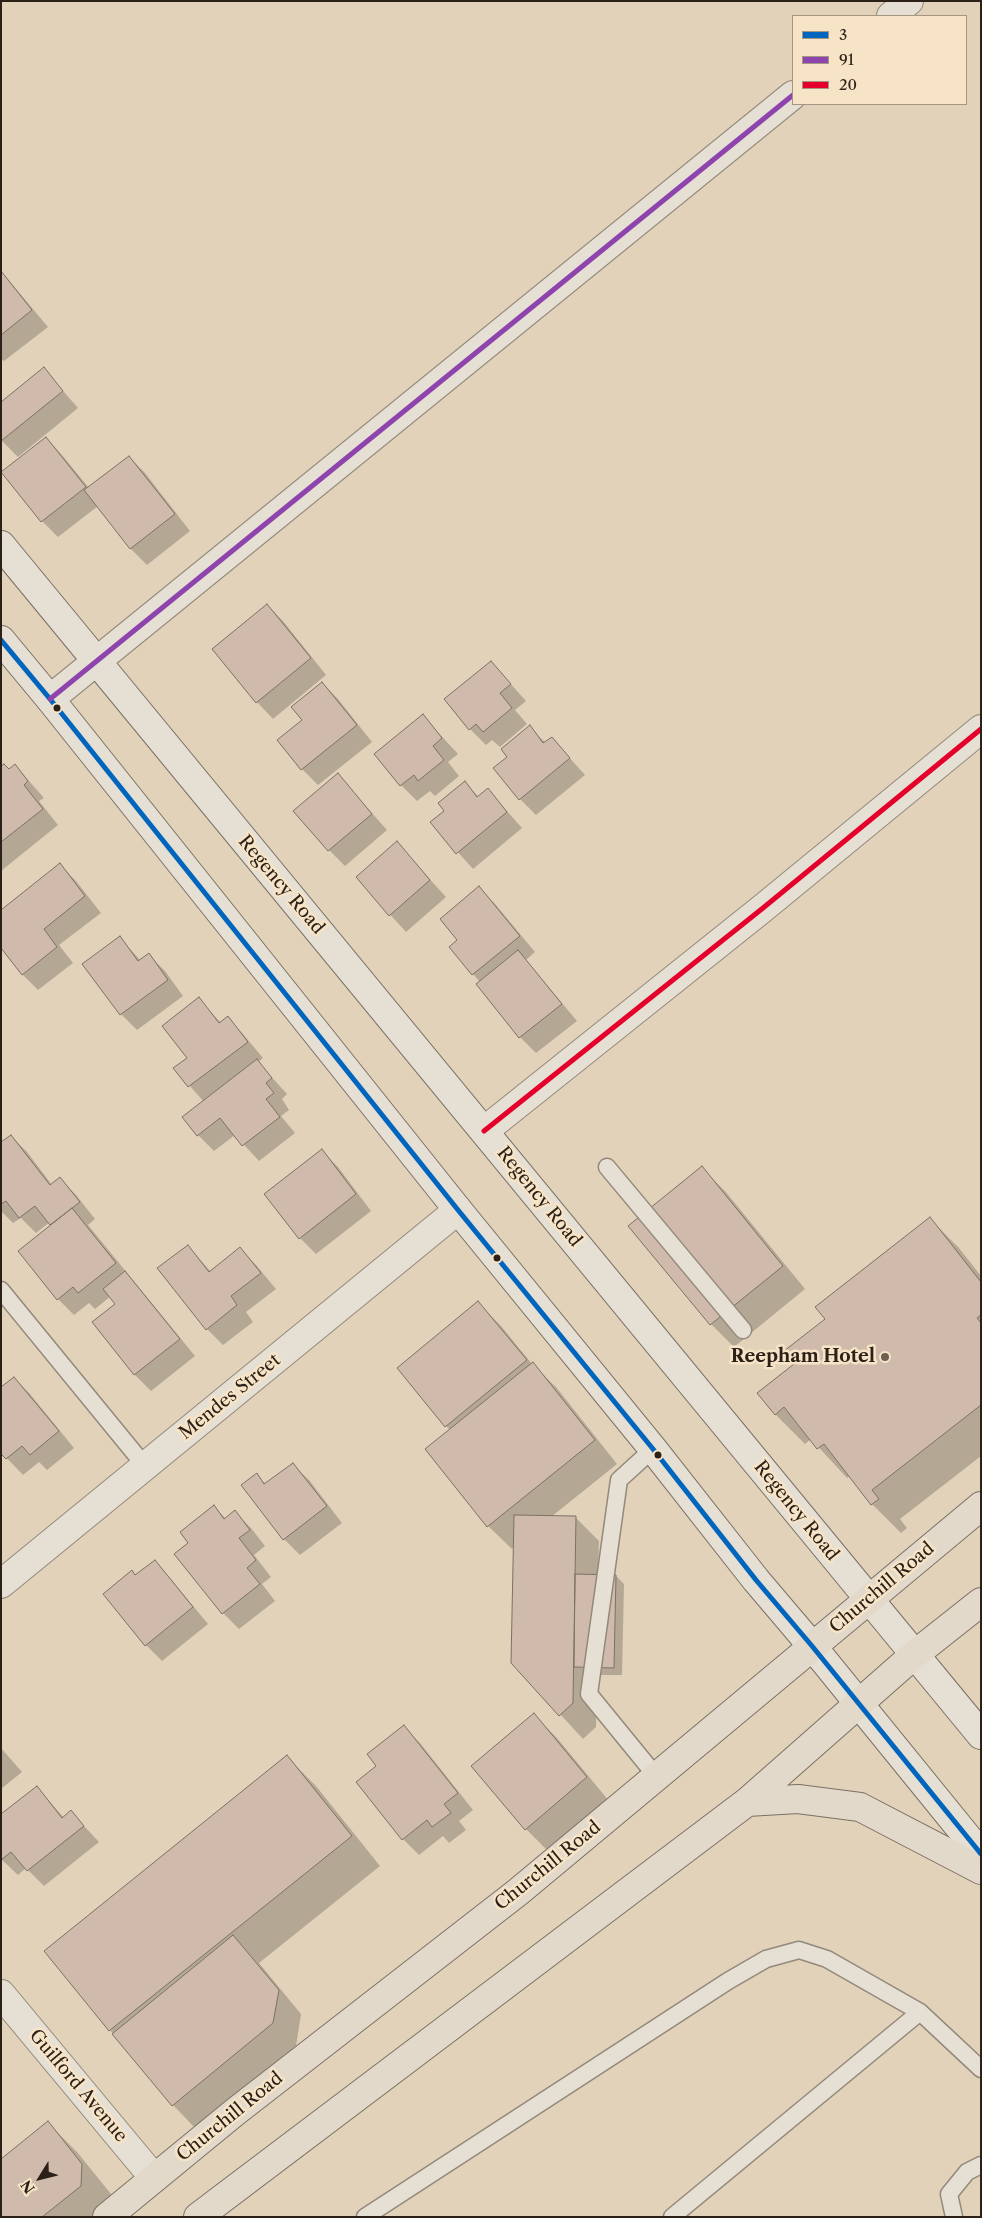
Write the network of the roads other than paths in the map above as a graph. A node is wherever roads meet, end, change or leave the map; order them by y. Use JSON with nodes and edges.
{"nodes":[{"id":1,"x":909,"y":1,"type":"edge"},
{"id":2,"x":892,"y":15,"type":"edge"},
{"id":3,"x":792,"y":96,"type":"edge"},
{"id":4,"x":1,"y":545,"type":"edge"},
{"id":5,"x":1,"y":640,"type":"edge"},
{"id":6,"x":96,"y":661,"type":"junction"},
{"id":7,"x":50,"y":699,"type":"junction"},
{"id":8,"x":981,"y":729,"type":"edge"},
{"id":9,"x":484,"y":1131,"type":"junction"},
{"id":10,"x":607,"y":1167,"type":"dead end"},
{"id":11,"x":458,"y":1210,"type":"junction"},
{"id":12,"x":1,"y":1290,"type":"edge"},
{"id":13,"x":743,"y":1330,"type":"dead end"},
{"id":14,"x":653,"y":1449,"type":"junction"},
{"id":15,"x":145,"y":1466,"type":"junction"},
{"id":16,"x":981,"y":1506,"type":"edge"},
{"id":17,"x":1,"y":1584,"type":"edge"},
{"id":18,"x":869,"y":1600,"type":"junction"},
{"id":19,"x":981,"y":1602,"type":"edge"},
{"id":20,"x":812,"y":1646,"type":"junction"},
{"id":21,"x":914,"y":1654,"type":"junction"},
{"id":22,"x":858,"y":1704,"type":"junction"},
{"id":23,"x":981,"y":1735,"type":"edge"},
{"id":24,"x":656,"y":1776,"type":"junction"},
{"id":25,"x":747,"y":1802,"type":"junction"},
{"id":26,"x":981,"y":1854,"type":"edge"},
{"id":27,"x":981,"y":1870,"type":"edge"},
{"id":28,"x":1,"y":1994,"type":"edge"},
{"id":29,"x":920,"y":2012,"type":"junction"},
{"id":30,"x":981,"y":2069,"type":"edge"},
{"id":31,"x":981,"y":2165,"type":"edge"},
{"id":32,"x":154,"y":2178,"type":"junction"},
{"id":33,"x":107,"y":2217,"type":"edge"},
{"id":34,"x":198,"y":2217,"type":"edge"},
{"id":35,"x":365,"y":2217,"type":"edge"},
{"id":36,"x":672,"y":2217,"type":"edge"},
{"id":37,"x":954,"y":2217,"type":"edge"}],
"edges":[{"from":1,"to":2,"type":"main road"},
{"from":3,"to":6,"type":"main road"},
{"from":4,"to":6,"type":"main road","name":"Regency Road"},
{"from":5,"to":7,"type":"main road"},
{"from":6,"to":7,"type":"main road"},
{"from":6,"to":9,"type":"main road","name":"Regency Road"},
{"from":7,"to":11,"type":"main road"},
{"from":8,"to":9,"type":"main road"},
{"from":9,"to":18,"type":"main road","name":"Regency Road"},
{"from":10,"to":13,"type":"lane"},
{"from":11,"to":14,"type":"main road"},
{"from":11,"to":15,"type":"main road","name":"Mendes Street"},
{"from":12,"to":15,"type":"lane"},
{"from":14,"to":20,"type":"main road"},
{"from":14,"to":24,"type":"lane"},
{"from":15,"to":17,"type":"main road","name":"Mendes Street"},
{"from":16,"to":18,"type":"main road","name":"Churchill Road"},
{"from":18,"to":20,"type":"main road","name":"Churchill Road"},
{"from":18,"to":21,"type":"main road","name":"Regency Road"},
{"from":19,"to":21,"type":"main road"},
{"from":20,"to":22,"type":"main road"},
{"from":20,"to":24,"type":"main road","name":"Churchill Road"},
{"from":21,"to":22,"type":"main road"},
{"from":21,"to":23,"type":"main road","name":"Regency Road"},
{"from":22,"to":25,"type":"main road"},
{"from":22,"to":26,"type":"main road"},
{"from":24,"to":32,"type":"main road","name":"Churchill Road"},
{"from":25,"to":27,"type":"main road"},
{"from":25,"to":34,"type":"main road"},
{"from":28,"to":32,"type":"main road","name":"Guilford Avenue"},
{"from":29,"to":30,"type":"lane"},
{"from":29,"to":35,"type":"lane"},
{"from":29,"to":36,"type":"lane"},
{"from":31,"to":37,"type":"lane"},
{"from":32,"to":33,"type":"main road","name":"Churchill Road"}]}
